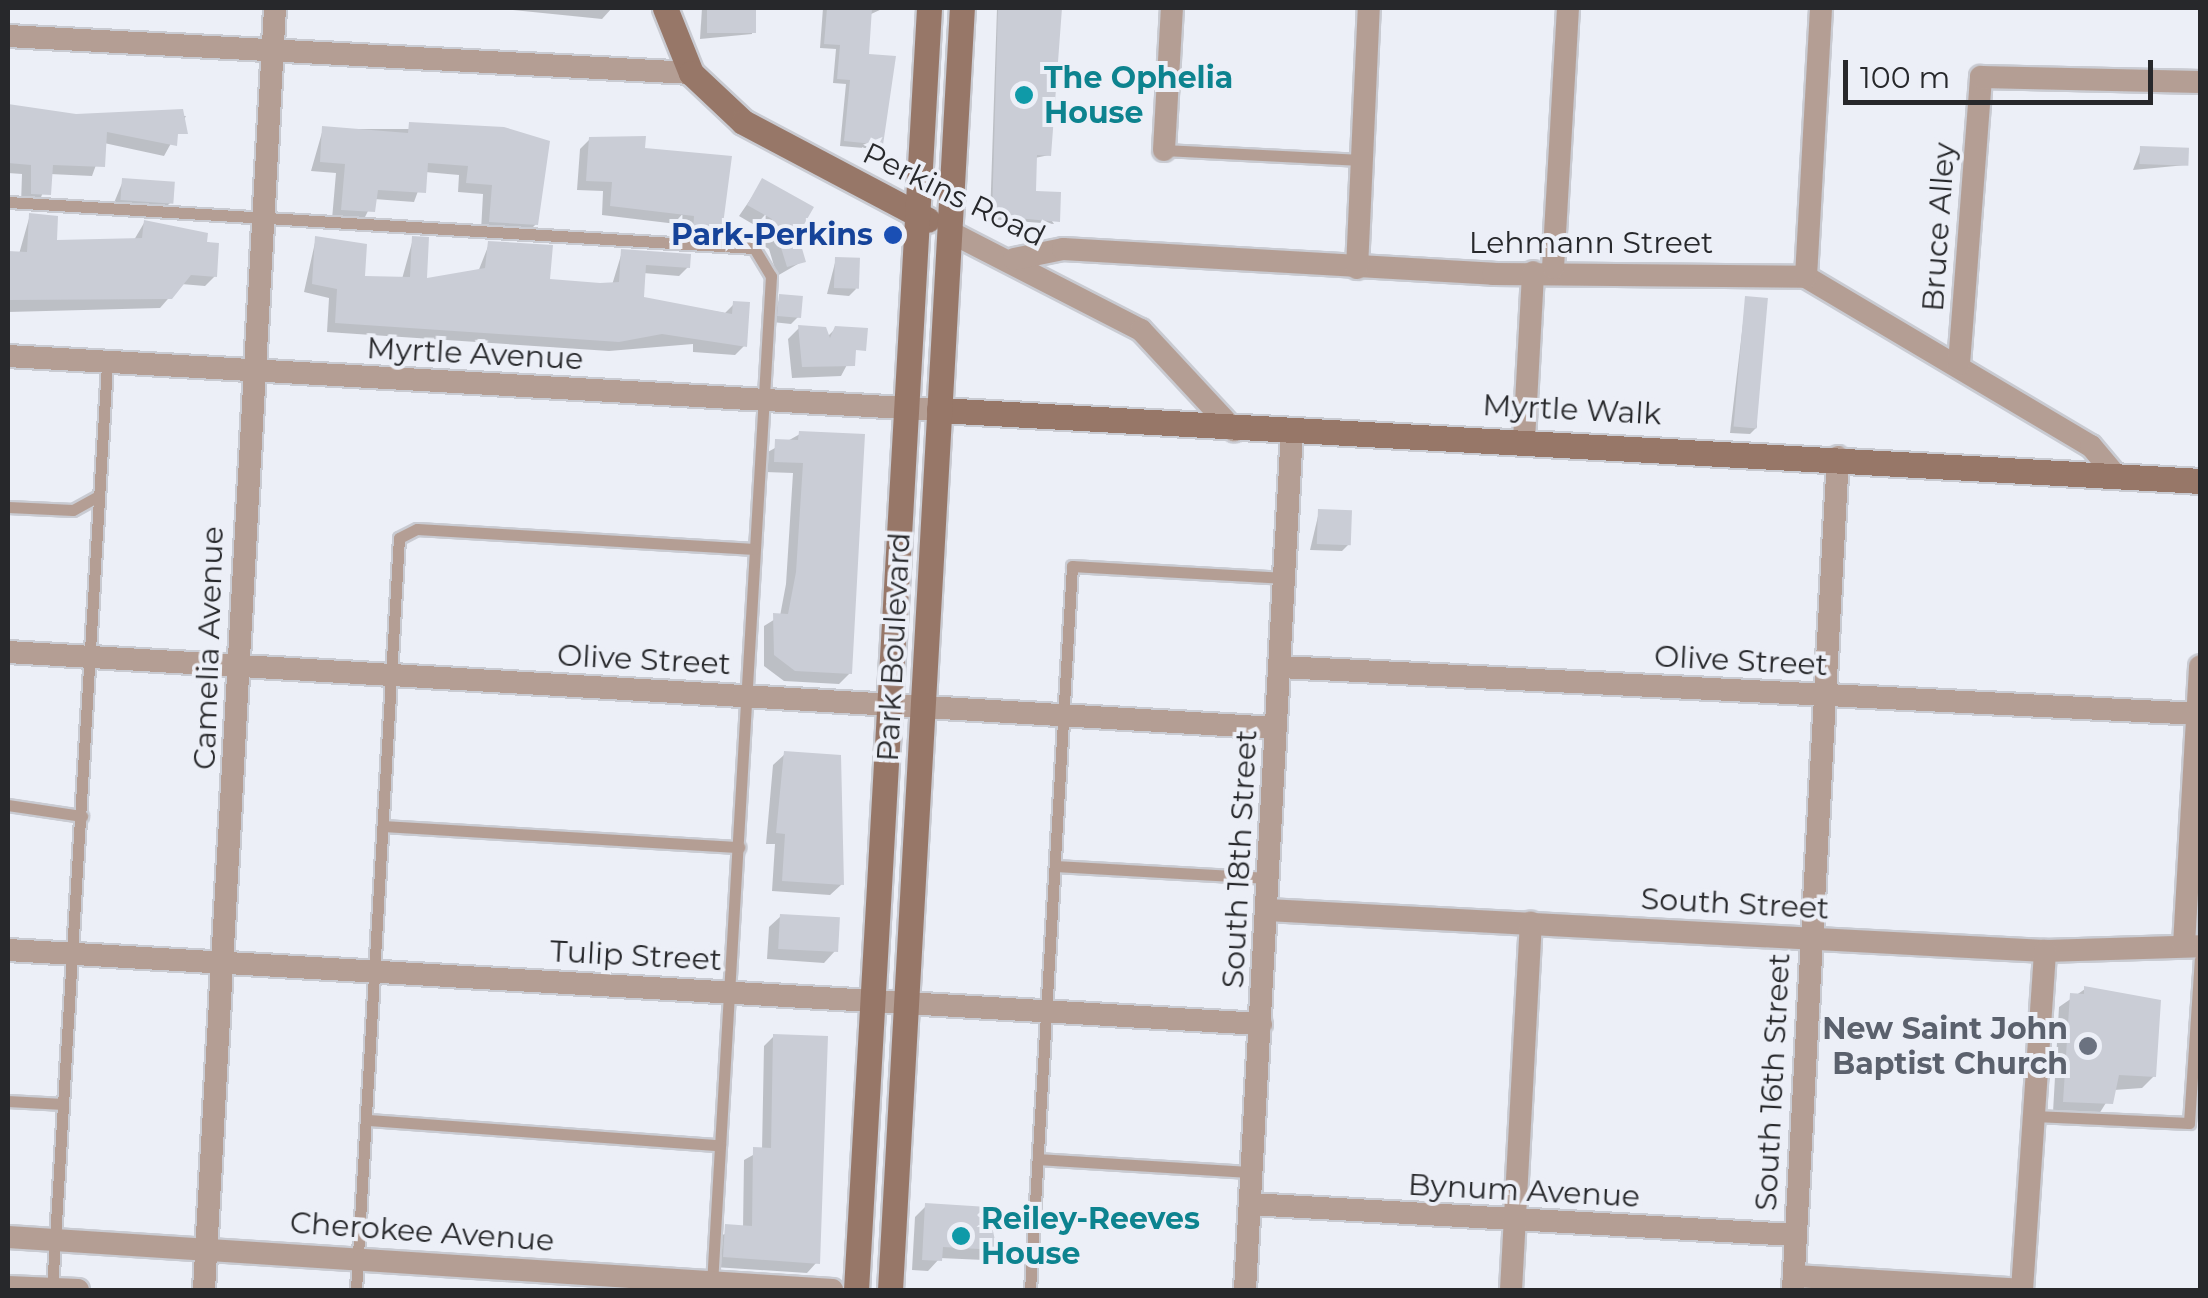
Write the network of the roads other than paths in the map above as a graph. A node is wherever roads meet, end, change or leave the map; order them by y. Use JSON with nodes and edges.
{"nodes":[{"id":1,"x":275,"y":8,"type":"edge"},
{"id":2,"x":665,"y":8,"type":"edge"},
{"id":3,"x":930,"y":8,"type":"edge"},
{"id":4,"x":962,"y":8,"type":"edge"},
{"id":5,"x":1172,"y":8,"type":"edge"},
{"id":6,"x":1370,"y":8,"type":"edge"},
{"id":7,"x":1568,"y":8,"type":"edge"},
{"id":8,"x":1821,"y":8,"type":"edge"},
{"id":9,"x":8,"y":36,"type":"edge"},
{"id":10,"x":273,"y":53,"type":"junction"},
{"id":11,"x":691,"y":73,"type":"junction"},
{"id":12,"x":2200,"y":82,"type":"edge"},
{"id":13,"x":1164,"y":150,"type":"joint"},
{"id":14,"x":1361,"y":160,"type":"junction"},
{"id":15,"x":8,"y":202,"type":"edge"},
{"id":16,"x":918,"y":215,"type":"junction"},
{"id":17,"x":261,"y":216,"type":"junction"},
{"id":18,"x":950,"y":232,"type":"junction"},
{"id":19,"x":1014,"y":260,"type":"junction"},
{"id":20,"x":1357,"y":268,"type":"junction"},
{"id":21,"x":1543,"y":270,"type":"junction"},
{"id":22,"x":1806,"y":277,"type":"junction"},
{"id":23,"x":8,"y":356,"type":"edge"},
{"id":24,"x":107,"y":362,"type":"junction"},
{"id":25,"x":1959,"y":364,"type":"junction"},
{"id":26,"x":250,"y":372,"type":"junction"},
{"id":27,"x":761,"y":400,"type":"junction"},
{"id":28,"x":906,"y":408,"type":"junction"},
{"id":29,"x":939,"y":410,"type":"junction"},
{"id":30,"x":1234,"y":430,"type":"junction"},
{"id":31,"x":1292,"y":431,"type":"junction"},
{"id":32,"x":1524,"y":440,"type":"junction"},
{"id":33,"x":1838,"y":457,"type":"junction"},
{"id":34,"x":2111,"y":470,"type":"junction"},
{"id":35,"x":2200,"y":481,"type":"edge"},
{"id":36,"x":98,"y":496,"type":"junction"},
{"id":37,"x":8,"y":507,"type":"edge"},
{"id":38,"x":754,"y":550,"type":"junction"},
{"id":39,"x":1286,"y":578,"type":"junction"},
{"id":40,"x":8,"y":652,"type":"edge"},
{"id":41,"x":93,"y":658,"type":"junction"},
{"id":42,"x":2200,"y":666,"type":"edge"},
{"id":43,"x":239,"y":667,"type":"junction"},
{"id":44,"x":1281,"y":668,"type":"junction"},
{"id":45,"x":392,"y":676,"type":"junction"},
{"id":46,"x":748,"y":696,"type":"junction"},
{"id":47,"x":1824,"y":696,"type":"junction"},
{"id":48,"x":890,"y":705,"type":"junction"},
{"id":49,"x":923,"y":707,"type":"junction"},
{"id":50,"x":2198,"y":714,"type":"junction"},
{"id":51,"x":1065,"y":715,"type":"junction"},
{"id":52,"x":1276,"y":728,"type":"junction"},
{"id":53,"x":8,"y":805,"type":"edge"},
{"id":54,"x":82,"y":816,"type":"junction"},
{"id":55,"x":384,"y":826,"type":"junction"},
{"id":56,"x":739,"y":847,"type":"junction"},
{"id":57,"x":1056,"y":866,"type":"junction"},
{"id":58,"x":1268,"y":878,"type":"junction"},
{"id":59,"x":1267,"y":910,"type":"junction"},
{"id":60,"x":1531,"y":923,"type":"junction"},
{"id":61,"x":1811,"y":938,"type":"junction"},
{"id":62,"x":8,"y":950,"type":"edge"},
{"id":63,"x":2195,"y":950,"type":"edge"},
{"id":64,"x":2046,"y":952,"type":"junction"},
{"id":65,"x":73,"y":954,"type":"junction"},
{"id":66,"x":226,"y":963,"type":"junction"},
{"id":67,"x":377,"y":972,"type":"junction"},
{"id":68,"x":730,"y":991,"type":"junction"},
{"id":69,"x":873,"y":1002,"type":"junction"},
{"id":70,"x":906,"y":1005,"type":"junction"},
{"id":71,"x":1048,"y":1014,"type":"junction"},
{"id":72,"x":1261,"y":1024,"type":"junction"},
{"id":73,"x":8,"y":1101,"type":"edge"},
{"id":74,"x":64,"y":1104,"type":"junction"},
{"id":75,"x":2034,"y":1116,"type":"junction"},
{"id":76,"x":367,"y":1120,"type":"junction"},
{"id":77,"x":720,"y":1145,"type":"junction"},
{"id":78,"x":1038,"y":1158,"type":"junction"},
{"id":79,"x":1252,"y":1172,"type":"junction"},
{"id":80,"x":1250,"y":1204,"type":"junction"},
{"id":81,"x":1515,"y":1221,"type":"junction"},
{"id":82,"x":1795,"y":1236,"type":"junction"},
{"id":83,"x":8,"y":1238,"type":"edge"},
{"id":84,"x":54,"y":1240,"type":"junction"},
{"id":85,"x":206,"y":1248,"type":"junction"},
{"id":86,"x":358,"y":1258,"type":"junction"},
{"id":87,"x":1794,"y":1283,"type":"edge"},
{"id":88,"x":712,"y":1286,"type":"edge"},
{"id":89,"x":8,"y":1287,"type":"edge"},
{"id":90,"x":52,"y":1290,"type":"edge"},
{"id":91,"x":78,"y":1290,"type":"edge"},
{"id":92,"x":204,"y":1290,"type":"edge"},
{"id":93,"x":356,"y":1290,"type":"edge"},
{"id":94,"x":832,"y":1290,"type":"edge"},
{"id":95,"x":856,"y":1290,"type":"edge"},
{"id":96,"x":890,"y":1290,"type":"edge"},
{"id":97,"x":1030,"y":1290,"type":"edge"},
{"id":98,"x":1245,"y":1290,"type":"edge"},
{"id":99,"x":1511,"y":1290,"type":"edge"},
{"id":100,"x":2022,"y":1290,"type":"edge"}],
"edges":[{"from":1,"to":10,"type":"street","name":"Camelia Avenue"},
{"from":2,"to":11,"type":"street","name":"Perkins Road"},
{"from":3,"to":16,"type":"street"},
{"from":4,"to":18,"type":"street","name":"Park Boulevard"},
{"from":5,"to":13,"type":"street"},
{"from":6,"to":14,"type":"street"},
{"from":7,"to":21,"type":"street"},
{"from":8,"to":22,"type":"street"},
{"from":9,"to":10,"type":"street"},
{"from":10,"to":11,"type":"street"},
{"from":10,"to":17,"type":"street","name":"Camelia Avenue"},
{"from":11,"to":16,"type":"street","name":"Perkins Road"},
{"from":12,"to":25,"type":"street","name":"Bruce Alley"},
{"from":13,"to":14,"type":"lane"},
{"from":14,"to":20,"type":"street"},
{"from":15,"to":17,"type":"lane"},
{"from":16,"to":18,"type":"street","name":"Perkins Road"},
{"from":16,"to":28,"type":"street"},
{"from":17,"to":26,"type":"street","name":"Camelia Avenue"},
{"from":17,"to":27,"type":"lane"},
{"from":18,"to":19,"type":"street","name":"Perkins Road"},
{"from":18,"to":29,"type":"street","name":"Park Boulevard"},
{"from":19,"to":20,"type":"street","name":"Lehmann Street"},
{"from":19,"to":30,"type":"street","name":"Perkins Road"},
{"from":20,"to":21,"type":"street","name":"Lehmann Street"},
{"from":21,"to":22,"type":"street","name":"Lehmann Street"},
{"from":21,"to":32,"type":"street"},
{"from":22,"to":25,"type":"street","name":"Lehmann Street"},
{"from":23,"to":24,"type":"street","name":"Myrtle Avenue"},
{"from":24,"to":26,"type":"street","name":"Myrtle Avenue"},
{"from":24,"to":36,"type":"lane"},
{"from":25,"to":34,"type":"street","name":"Lehmann Street"},
{"from":26,"to":27,"type":"street","name":"Myrtle Avenue"},
{"from":26,"to":43,"type":"street","name":"Camelia Avenue"},
{"from":27,"to":28,"type":"street","name":"Myrtle Avenue"},
{"from":27,"to":38,"type":"lane"},
{"from":28,"to":29,"type":"street","name":"Myrtle Avenue"},
{"from":28,"to":48,"type":"street"},
{"from":29,"to":30,"type":"street","name":"Myrtle Walk"},
{"from":29,"to":49,"type":"street","name":"Park Boulevard"},
{"from":30,"to":31,"type":"street","name":"Myrtle Walk"},
{"from":31,"to":32,"type":"street","name":"Myrtle Walk"},
{"from":31,"to":39,"type":"street","name":"South 18th Street"},
{"from":32,"to":33,"type":"street","name":"Myrtle Walk"},
{"from":33,"to":34,"type":"street","name":"Myrtle Walk"},
{"from":33,"to":47,"type":"street","name":"South 16th Street"},
{"from":34,"to":35,"type":"street","name":"Myrtle Walk"},
{"from":36,"to":37,"type":"lane"},
{"from":36,"to":41,"type":"lane"},
{"from":38,"to":45,"type":"lane"},
{"from":38,"to":46,"type":"lane"},
{"from":39,"to":44,"type":"street","name":"South 18th Street"},
{"from":39,"to":51,"type":"lane"},
{"from":40,"to":41,"type":"street","name":"Olive Street"},
{"from":41,"to":43,"type":"street","name":"Olive Street"},
{"from":41,"to":54,"type":"lane"},
{"from":42,"to":50,"type":"street"},
{"from":43,"to":45,"type":"street","name":"Olive Street"},
{"from":43,"to":66,"type":"street","name":"Camelia Avenue"},
{"from":44,"to":47,"type":"street","name":"Olive Street"},
{"from":44,"to":52,"type":"street","name":"South 18th Street"},
{"from":45,"to":46,"type":"street","name":"Olive Street"},
{"from":45,"to":55,"type":"lane"},
{"from":46,"to":48,"type":"street","name":"Olive Street"},
{"from":46,"to":56,"type":"lane"},
{"from":47,"to":50,"type":"street","name":"Olive Street"},
{"from":47,"to":61,"type":"street","name":"South 16th Street"},
{"from":48,"to":49,"type":"street","name":"Olive Street"},
{"from":48,"to":69,"type":"street"},
{"from":49,"to":51,"type":"street","name":"Olive Street"},
{"from":49,"to":70,"type":"street","name":"Park Boulevard"},
{"from":50,"to":63,"type":"street"},
{"from":51,"to":52,"type":"street","name":"Olive Street"},
{"from":51,"to":57,"type":"lane"},
{"from":52,"to":58,"type":"street","name":"South 18th Street"},
{"from":53,"to":54,"type":"lane"},
{"from":54,"to":65,"type":"lane"},
{"from":55,"to":56,"type":"lane"},
{"from":55,"to":67,"type":"lane"},
{"from":56,"to":68,"type":"lane"},
{"from":57,"to":58,"type":"lane"},
{"from":57,"to":71,"type":"lane"},
{"from":58,"to":59,"type":"street","name":"South 18th Street"},
{"from":59,"to":60,"type":"street","name":"South Street"},
{"from":59,"to":72,"type":"street","name":"South 18th Street"},
{"from":60,"to":61,"type":"street","name":"South Street"},
{"from":60,"to":81,"type":"street"},
{"from":61,"to":64,"type":"street","name":"South Street"},
{"from":61,"to":82,"type":"street","name":"South 16th Street"},
{"from":62,"to":65,"type":"street","name":"Tulip Street"},
{"from":63,"to":64,"type":"street","name":"South Street"},
{"from":63,"to":75,"type":"lane"},
{"from":64,"to":75,"type":"street"},
{"from":65,"to":66,"type":"street","name":"Tulip Street"},
{"from":65,"to":74,"type":"lane"},
{"from":66,"to":67,"type":"street","name":"Tulip Street"},
{"from":66,"to":85,"type":"street","name":"Camelia Avenue"},
{"from":67,"to":68,"type":"street","name":"Tulip Street"},
{"from":67,"to":76,"type":"lane"},
{"from":68,"to":69,"type":"street","name":"Tulip Street"},
{"from":68,"to":77,"type":"lane"},
{"from":69,"to":70,"type":"street","name":"Tulip Street"},
{"from":69,"to":95,"type":"street"},
{"from":70,"to":71,"type":"street","name":"Tulip Street"},
{"from":70,"to":96,"type":"street","name":"Park Boulevard"},
{"from":71,"to":72,"type":"street","name":"Tulip Street"},
{"from":71,"to":78,"type":"lane"},
{"from":72,"to":79,"type":"street","name":"South 18th Street"},
{"from":73,"to":74,"type":"lane"},
{"from":74,"to":84,"type":"lane"},
{"from":75,"to":100,"type":"street"},
{"from":76,"to":77,"type":"lane"},
{"from":76,"to":86,"type":"lane"},
{"from":77,"to":88,"type":"lane"},
{"from":78,"to":79,"type":"lane"},
{"from":78,"to":97,"type":"lane"},
{"from":79,"to":80,"type":"street","name":"South 18th Street"},
{"from":80,"to":81,"type":"street","name":"Bynum Avenue"},
{"from":80,"to":98,"type":"street","name":"South 18th Street"},
{"from":81,"to":82,"type":"street","name":"Bynum Avenue"},
{"from":81,"to":99,"type":"street"},
{"from":82,"to":87,"type":"street","name":"South 16th Street"},
{"from":83,"to":84,"type":"street","name":"Cherokee Avenue"},
{"from":84,"to":85,"type":"street","name":"Cherokee Avenue"},
{"from":84,"to":90,"type":"lane"},
{"from":85,"to":86,"type":"street","name":"Cherokee Avenue"},
{"from":85,"to":92,"type":"street","name":"Camelia Avenue"},
{"from":86,"to":88,"type":"street","name":"Cherokee Avenue"},
{"from":86,"to":93,"type":"lane"},
{"from":87,"to":100,"type":"street"},
{"from":88,"to":94,"type":"street","name":"Cherokee Avenue"},
{"from":89,"to":90,"type":"street"},
{"from":90,"to":91,"type":"street"}]}
